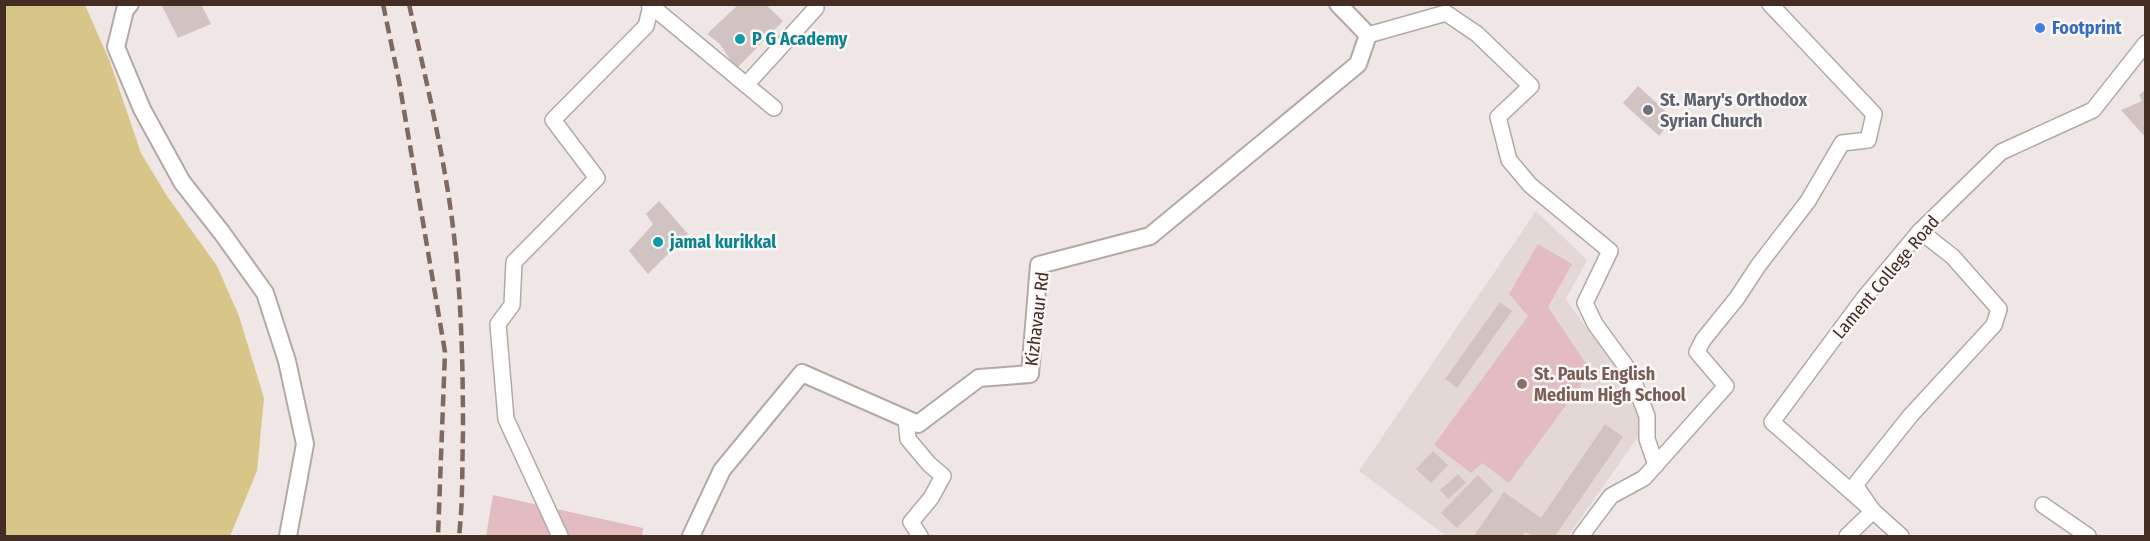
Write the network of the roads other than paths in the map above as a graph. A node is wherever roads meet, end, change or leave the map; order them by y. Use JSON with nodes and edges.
{"nodes":[{"id":1,"x":130,"y":4,"type":"edge"},
{"id":2,"x":815,"y":4,"type":"edge"},
{"id":3,"x":1338,"y":4,"type":"edge"},
{"id":4,"x":1770,"y":4,"type":"edge"},
{"id":5,"x":650,"y":5,"type":"edge"},
{"id":6,"x":1368,"y":35,"type":"junction"},
{"id":7,"x":2145,"y":43,"type":"edge"},
{"id":8,"x":746,"y":85,"type":"junction"},
{"id":9,"x":774,"y":108,"type":"dead end"},
{"id":10,"x":1920,"y":231,"type":"junction"},
{"id":11,"x":906,"y":419,"type":"junction"},
{"id":12,"x":1656,"y":465,"type":"junction"},
{"id":13,"x":2043,"y":505,"type":"dead end"},
{"id":14,"x":1873,"y":512,"type":"junction"},
{"id":15,"x":288,"y":537,"type":"edge"},
{"id":16,"x":560,"y":537,"type":"edge"},
{"id":17,"x":691,"y":537,"type":"edge"},
{"id":18,"x":920,"y":537,"type":"edge"},
{"id":19,"x":1581,"y":537,"type":"edge"},
{"id":20,"x":1847,"y":537,"type":"edge"},
{"id":21,"x":1901,"y":537,"type":"edge"},
{"id":22,"x":2088,"y":537,"type":"edge"}],
"edges":[{"from":1,"to":15,"type":"street"},
{"from":2,"to":8,"type":"street"},
{"from":3,"to":6,"type":"street"},
{"from":4,"to":12,"type":"street"},
{"from":5,"to":8,"type":"street"},
{"from":5,"to":16,"type":"street"},
{"from":6,"to":11,"type":"street","name":"Kizhavaur Rd"},
{"from":6,"to":12,"type":"street"},
{"from":7,"to":10,"type":"street","name":"Lament College Road"},
{"from":8,"to":9,"type":"street"},
{"from":10,"to":14,"type":"street"},
{"from":10,"to":14,"type":"street","name":"Lament College Road"},
{"from":11,"to":17,"type":"street"},
{"from":11,"to":18,"type":"street"},
{"from":12,"to":19,"type":"street"},
{"from":13,"to":22,"type":"street"},
{"from":14,"to":20,"type":"street"},
{"from":14,"to":21,"type":"street"}]}
